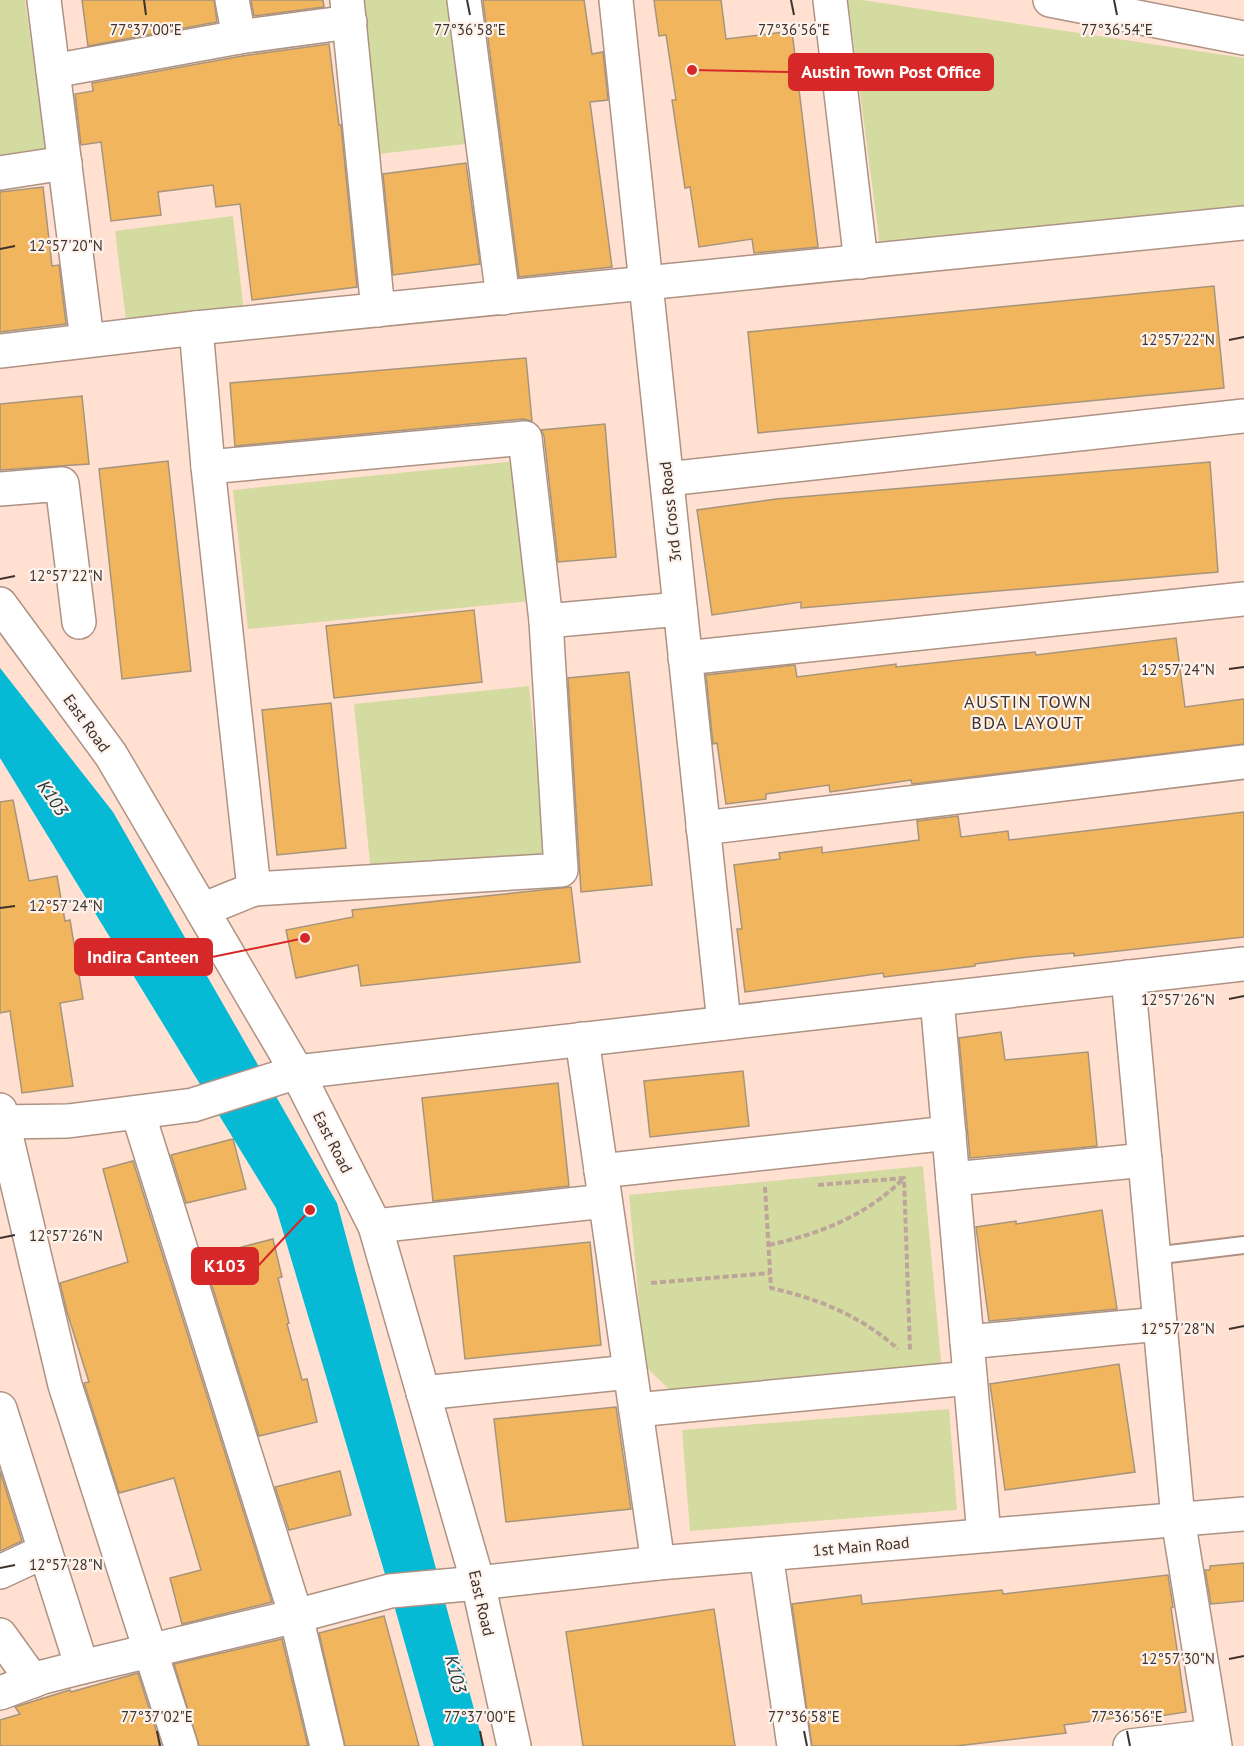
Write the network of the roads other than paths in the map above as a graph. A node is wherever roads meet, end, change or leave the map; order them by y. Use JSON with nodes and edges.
{"nodes":[{"id":1,"x":44,"y":0,"type":"edge"},
{"id":2,"x":232,"y":0,"type":"edge"},
{"id":3,"x":464,"y":0,"type":"edge"},
{"id":4,"x":616,"y":0,"type":"edge"},
{"id":5,"x":830,"y":0,"type":"edge"},
{"id":6,"x":1050,"y":0,"type":"edge"},
{"id":7,"x":349,"y":11,"type":"edge"},
{"id":8,"x":238,"y":37,"type":"junction"},
{"id":9,"x":1244,"y":38,"type":"edge"},
{"id":10,"x":53,"y":71,"type":"junction"},
{"id":11,"x":64,"y":163,"type":"junction"},
{"id":12,"x":0,"y":173,"type":"edge"},
{"id":13,"x":1244,"y":223,"type":"edge"},
{"id":14,"x":861,"y":262,"type":"junction"},
{"id":15,"x":646,"y":284,"type":"junction"},
{"id":16,"x":503,"y":298,"type":"junction"},
{"id":17,"x":378,"y":310,"type":"junction"},
{"id":18,"x":196,"y":328,"type":"junction"},
{"id":19,"x":87,"y":340,"type":"junction"},
{"id":20,"x":0,"y":351,"type":"edge"},
{"id":21,"x":1244,"y":416,"type":"edge"},
{"id":22,"x":208,"y":467,"type":"junction"},
{"id":23,"x":667,"y":479,"type":"junction"},
{"id":24,"x":0,"y":489,"type":"edge"},
{"id":25,"x":1244,"y":599,"type":"edge"},
{"id":26,"x":0,"y":604,"type":"edge"},
{"id":27,"x":681,"y":609,"type":"junction"},
{"id":28,"x":546,"y":621,"type":"junction"},
{"id":29,"x":79,"y":622,"type":"dead end"},
{"id":30,"x":686,"y":658,"type":"junction"},
{"id":31,"x":1244,"y":762,"type":"edge"},
{"id":32,"x":703,"y":828,"type":"junction"},
{"id":33,"x":254,"y":889,"type":"junction"},
{"id":34,"x":202,"y":910,"type":"junction"},
{"id":35,"x":1244,"y":964,"type":"edge"},
{"id":36,"x":1128,"y":977,"type":"junction"},
{"id":37,"x":937,"y":999,"type":"junction"},
{"id":38,"x":724,"y":1023,"type":"junction"},
{"id":39,"x":582,"y":1039,"type":"junction"},
{"id":40,"x":282,"y":1076,"type":"junction"},
{"id":41,"x":138,"y":1113,"type":"junction"},
{"id":42,"x":1,"y":1118,"type":"edge"},
{"id":43,"x":945,"y":1134,"type":"junction"},
{"id":44,"x":1144,"y":1160,"type":"junction"},
{"id":45,"x":953,"y":1179,"type":"junction"},
{"id":46,"x":603,"y":1186,"type":"junction"},
{"id":47,"x":375,"y":1226,"type":"junction"},
{"id":48,"x":1244,"y":1245,"type":"edge"},
{"id":49,"x":1153,"y":1256,"type":"junction"},
{"id":50,"x":1160,"y":1324,"type":"junction"},
{"id":51,"x":967,"y":1342,"type":"junction"},
{"id":52,"x":630,"y":1372,"type":"junction"},
{"id":53,"x":970,"y":1378,"type":"junction"},
{"id":54,"x":423,"y":1393,"type":"junction"},
{"id":55,"x":0,"y":1409,"type":"edge"},
{"id":56,"x":636,"y":1410,"type":"junction"},
{"id":57,"x":1244,"y":1514,"type":"edge"},
{"id":58,"x":1178,"y":1519,"type":"junction"},
{"id":59,"x":984,"y":1535,"type":"junction"},
{"id":60,"x":45,"y":1551,"type":"junction"},
{"id":61,"x":766,"y":1554,"type":"junction"},
{"id":62,"x":658,"y":1563,"type":"junction"},
{"id":63,"x":0,"y":1572,"type":"edge"},
{"id":64,"x":478,"y":1583,"type":"junction"},
{"id":65,"x":296,"y":1616,"type":"junction"},
{"id":66,"x":0,"y":1635,"type":"edge"},
{"id":67,"x":150,"y":1650,"type":"junction"},
{"id":68,"x":82,"y":1667,"type":"junction"},
{"id":69,"x":33,"y":1681,"type":"junction"},
{"id":70,"x":0,"y":1693,"type":"edge"},
{"id":71,"x":1214,"y":1741,"type":"edge"},
{"id":72,"x":181,"y":1746,"type":"edge"},
{"id":73,"x":327,"y":1746,"type":"edge"},
{"id":74,"x":514,"y":1746,"type":"edge"},
{"id":75,"x":794,"y":1746,"type":"edge"},
{"id":76,"x":1130,"y":1746,"type":"edge"}],
"edges":[{"from":1,"to":10,"type":"street"},
{"from":2,"to":8,"type":"street"},
{"from":3,"to":16,"type":"street"},
{"from":4,"to":15,"type":"street","name":"3rd Cross Road"},
{"from":5,"to":14,"type":"street"},
{"from":6,"to":9,"type":"street"},
{"from":7,"to":8,"type":"street"},
{"from":7,"to":17,"type":"street"},
{"from":8,"to":10,"type":"street"},
{"from":10,"to":11,"type":"street"},
{"from":11,"to":12,"type":"street"},
{"from":11,"to":19,"type":"street"},
{"from":13,"to":14,"type":"street"},
{"from":14,"to":15,"type":"street"},
{"from":15,"to":16,"type":"street"},
{"from":15,"to":23,"type":"street","name":"3rd Cross Road"},
{"from":16,"to":17,"type":"street"},
{"from":17,"to":18,"type":"street"},
{"from":18,"to":19,"type":"street"},
{"from":18,"to":22,"type":"street"},
{"from":19,"to":20,"type":"street"},
{"from":21,"to":23,"type":"street"},
{"from":22,"to":28,"type":"street"},
{"from":22,"to":33,"type":"street"},
{"from":23,"to":27,"type":"street","name":"3rd Cross Road"},
{"from":24,"to":29,"type":"street"},
{"from":25,"to":30,"type":"street"},
{"from":26,"to":34,"type":"street","name":"East Road"},
{"from":27,"to":28,"type":"street"},
{"from":27,"to":30,"type":"street","name":"3rd Cross Road"},
{"from":28,"to":33,"type":"street"},
{"from":30,"to":32,"type":"street","name":"3rd Cross Road"},
{"from":31,"to":32,"type":"street"},
{"from":32,"to":38,"type":"street","name":"3rd Cross Road"},
{"from":33,"to":34,"type":"street"},
{"from":34,"to":40,"type":"street","name":"East Road"},
{"from":35,"to":36,"type":"street"},
{"from":36,"to":37,"type":"street"},
{"from":36,"to":44,"type":"street"},
{"from":37,"to":38,"type":"street"},
{"from":37,"to":43,"type":"street"},
{"from":38,"to":39,"type":"street"},
{"from":39,"to":40,"type":"street"},
{"from":39,"to":46,"type":"street"},
{"from":40,"to":41,"type":"street"},
{"from":40,"to":47,"type":"street","name":"East Road"},
{"from":41,"to":42,"type":"street"},
{"from":41,"to":65,"type":"street"},
{"from":42,"to":67,"type":"street"},
{"from":43,"to":45,"type":"street"},
{"from":43,"to":46,"type":"street"},
{"from":44,"to":45,"type":"street"},
{"from":44,"to":49,"type":"street"},
{"from":45,"to":51,"type":"street"},
{"from":46,"to":47,"type":"street"},
{"from":46,"to":52,"type":"street"},
{"from":47,"to":54,"type":"street","name":"East Road"},
{"from":48,"to":49,"type":"lane"},
{"from":49,"to":50,"type":"street"},
{"from":50,"to":51,"type":"street"},
{"from":50,"to":58,"type":"street"},
{"from":51,"to":53,"type":"street"},
{"from":52,"to":54,"type":"street"},
{"from":52,"to":56,"type":"street"},
{"from":53,"to":56,"type":"street"},
{"from":53,"to":59,"type":"street"},
{"from":54,"to":64,"type":"street","name":"East Road"},
{"from":55,"to":60,"type":"street"},
{"from":56,"to":62,"type":"street"},
{"from":57,"to":58,"type":"street","name":"1st Main Road"},
{"from":58,"to":59,"type":"street","name":"1st Main Road"},
{"from":58,"to":71,"type":"street"},
{"from":59,"to":61,"type":"street","name":"1st Main Road"},
{"from":60,"to":63,"type":"street"},
{"from":60,"to":68,"type":"street"},
{"from":61,"to":62,"type":"street","name":"1st Main Road"},
{"from":61,"to":75,"type":"street"},
{"from":62,"to":64,"type":"street","name":"1st Main Road"},
{"from":64,"to":65,"type":"street","name":"1st Main Road"},
{"from":64,"to":74,"type":"street","name":"East Road"},
{"from":65,"to":67,"type":"street","name":"1st Main Road"},
{"from":65,"to":73,"type":"street"},
{"from":66,"to":69,"type":"street"},
{"from":67,"to":68,"type":"street","name":"1st Main Road"},
{"from":67,"to":72,"type":"street"},
{"from":68,"to":69,"type":"street","name":"1st Main Road"},
{"from":69,"to":70,"type":"street","name":"1st Main Road"},
{"from":71,"to":76,"type":"street"}]}
